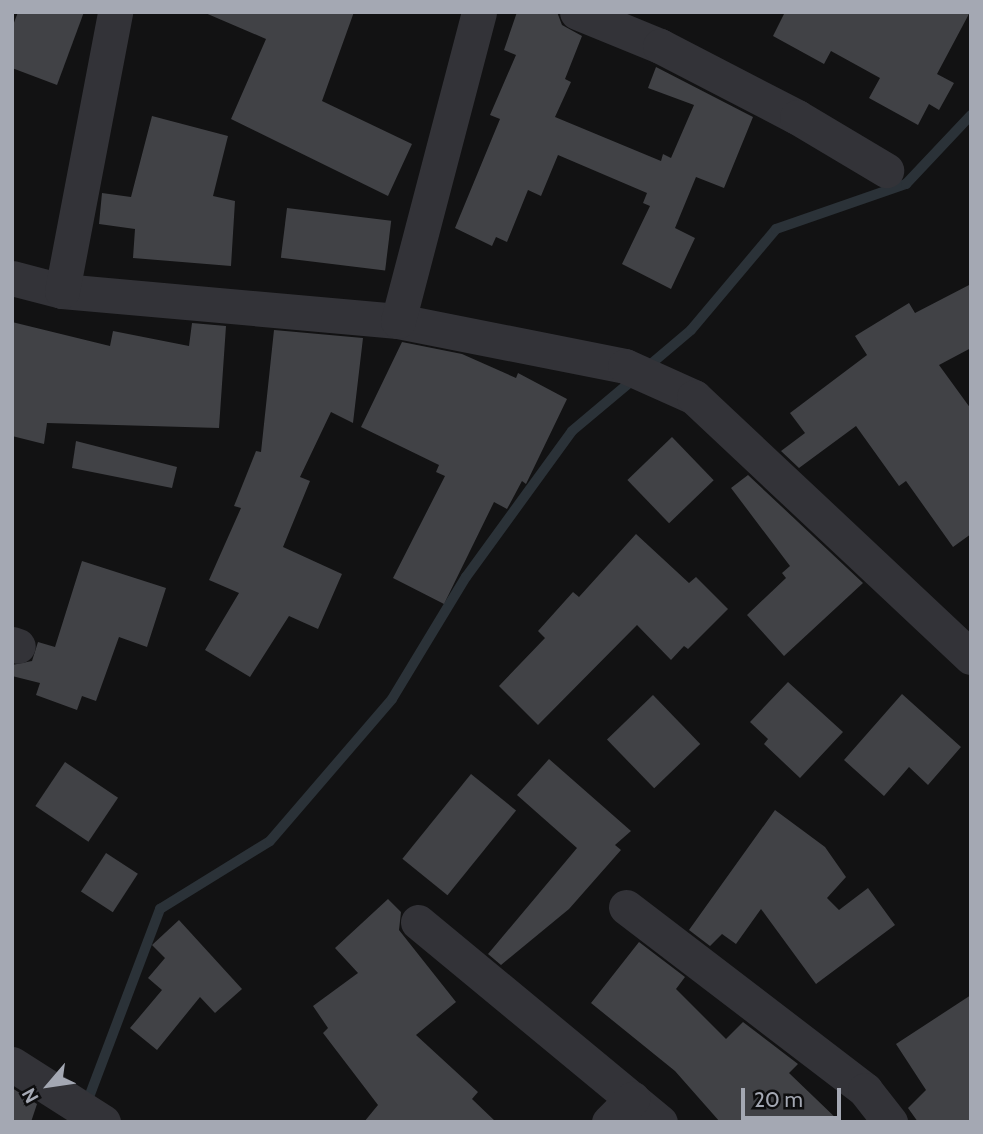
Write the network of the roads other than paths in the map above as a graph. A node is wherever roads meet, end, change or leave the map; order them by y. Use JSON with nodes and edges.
{"nodes":[{"id":1,"x":115,"y":12,"type":"edge"},
{"id":2,"x":479,"y":12,"type":"edge"},
{"id":3,"x":577,"y":12,"type":"edge"},
{"id":4,"x":886,"y":170,"type":"dead end"},
{"id":5,"x":12,"y":278,"type":"edge"},
{"id":6,"x":62,"y":291,"type":"junction"},
{"id":7,"x":398,"y":321,"type":"junction"},
{"id":8,"x":971,"y":657,"type":"edge"},
{"id":9,"x":626,"y":907,"type":"dead end"},
{"id":10,"x":418,"y":922,"type":"dead end"},
{"id":11,"x":12,"y":1064,"type":"edge"},
{"id":12,"x":621,"y":1110,"type":"edge"},
{"id":13,"x":103,"y":1122,"type":"edge"},
{"id":14,"x":660,"y":1122,"type":"edge"},
{"id":15,"x":890,"y":1122,"type":"edge"}],
"edges":[{"from":1,"to":6,"type":"street"},
{"from":2,"to":7,"type":"street"},
{"from":3,"to":4,"type":"street"},
{"from":5,"to":6,"type":"street"},
{"from":6,"to":7,"type":"street"},
{"from":7,"to":8,"type":"street"},
{"from":9,"to":15,"type":"street"},
{"from":10,"to":12,"type":"street"},
{"from":11,"to":13,"type":"street"},
{"from":12,"to":14,"type":"street"}]}
